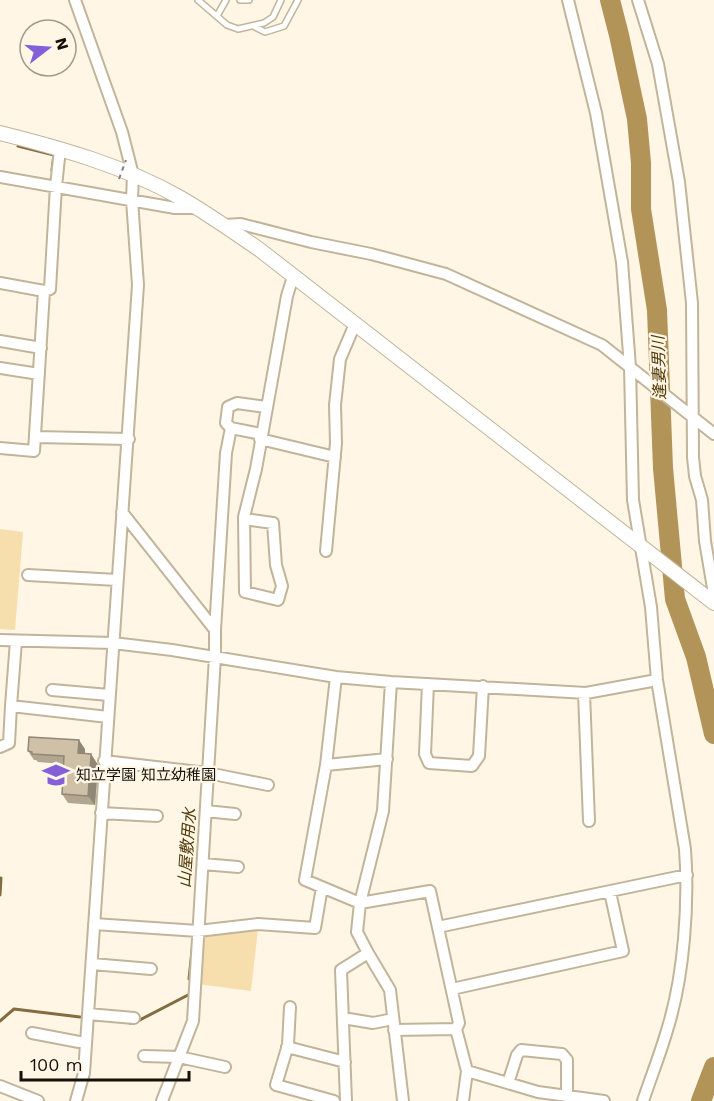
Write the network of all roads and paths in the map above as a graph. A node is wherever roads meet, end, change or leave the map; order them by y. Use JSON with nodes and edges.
{"nodes":[{"id":1,"x":75,"y":0,"type":"edge"},
{"id":2,"x":198,"y":0,"type":"edge"},
{"id":3,"x":225,"y":0,"type":"edge"},
{"id":4,"x":240,"y":0,"type":"edge"},
{"id":5,"x":249,"y":0,"type":"edge"},
{"id":6,"x":281,"y":0,"type":"edge"},
{"id":7,"x":298,"y":0,"type":"edge"},
{"id":8,"x":568,"y":0,"type":"edge"},
{"id":9,"x":638,"y":0,"type":"edge"},
{"id":10,"x":217,"y":16,"type":"junction"},
{"id":11,"x":255,"y":27,"type":"junction"},
{"id":12,"x":0,"y":133,"type":"edge"},
{"id":13,"x":60,"y":149,"type":"junction"},
{"id":14,"x":126,"y":160,"type":"dead end"},
{"id":15,"x":133,"y":175,"type":"junction"},
{"id":16,"x":0,"y":177,"type":"edge"},
{"id":17,"x":119,"y":179,"type":"dead end"},
{"id":18,"x":56,"y":186,"type":"junction"},
{"id":19,"x":132,"y":200,"type":"junction"},
{"id":20,"x":197,"y":208,"type":"junction"},
{"id":21,"x":224,"y":225,"type":"junction"},
{"id":22,"x":297,"y":278,"type":"junction"},
{"id":23,"x":0,"y":283,"type":"edge"},
{"id":24,"x":44,"y":291,"type":"junction"},
{"id":25,"x":355,"y":324,"type":"junction"},
{"id":26,"x":0,"y":341,"type":"edge"},
{"id":27,"x":41,"y":348,"type":"junction"},
{"id":28,"x":0,"y":368,"type":"edge"},
{"id":29,"x":632,"y":369,"type":"junction"},
{"id":30,"x":39,"y":374,"type":"junction"},
{"id":31,"x":266,"y":407,"type":"junction"},
{"id":32,"x":693,"y":418,"type":"junction"},
{"id":33,"x":231,"y":428,"type":"junction"},
{"id":34,"x":714,"y":434,"type":"edge"},
{"id":35,"x":261,"y":436,"type":"junction"},
{"id":36,"x":36,"y":437,"type":"junction"},
{"id":37,"x":129,"y":439,"type":"junction"},
{"id":38,"x":0,"y":448,"type":"edge"},
{"id":39,"x":334,"y":457,"type":"junction"},
{"id":40,"x":122,"y":512,"type":"junction"},
{"id":41,"x":244,"y":519,"type":"junction"},
{"id":42,"x":644,"y":549,"type":"junction"},
{"id":43,"x":326,"y":551,"type":"dead end"},
{"id":44,"x":28,"y":575,"type":"dead end"},
{"id":45,"x":117,"y":580,"type":"junction"},
{"id":46,"x":712,"y":599,"type":"edge"},
{"id":47,"x":215,"y":630,"type":"junction"},
{"id":48,"x":0,"y":640,"type":"edge"},
{"id":49,"x":16,"y":641,"type":"junction"},
{"id":50,"x":113,"y":643,"type":"junction"},
{"id":51,"x":215,"y":657,"type":"junction"},
{"id":52,"x":336,"y":677,"type":"junction"},
{"id":53,"x":657,"y":680,"type":"junction"},
{"id":54,"x":391,"y":682,"type":"junction"},
{"id":55,"x":428,"y":684,"type":"junction"},
{"id":56,"x":483,"y":686,"type":"junction"},
{"id":57,"x":52,"y":690,"type":"dead end"},
{"id":58,"x":584,"y":693,"type":"junction"},
{"id":59,"x":109,"y":695,"type":"junction"},
{"id":60,"x":11,"y":706,"type":"junction"},
{"id":61,"x":108,"y":717,"type":"junction"},
{"id":62,"x":0,"y":747,"type":"edge"},
{"id":63,"x":387,"y":759,"type":"junction"},
{"id":64,"x":105,"y":761,"type":"junction"},
{"id":65,"x":326,"y":765,"type":"junction"},
{"id":66,"x":208,"y":774,"type":"junction"},
{"id":67,"x":268,"y":785,"type":"dead end"},
{"id":68,"x":206,"y":811,"type":"junction"},
{"id":69,"x":101,"y":813,"type":"junction"},
{"id":70,"x":235,"y":814,"type":"dead end"},
{"id":71,"x":157,"y":816,"type":"dead end"},
{"id":72,"x":590,"y":821,"type":"dead end"},
{"id":73,"x":203,"y":864,"type":"junction"},
{"id":74,"x":238,"y":867,"type":"dead end"},
{"id":75,"x":687,"y":875,"type":"junction"},
{"id":76,"x":322,"y":887,"type":"junction"},
{"id":77,"x":610,"y":892,"type":"junction"},
{"id":78,"x":360,"y":903,"type":"junction"},
{"id":79,"x":94,"y":924,"type":"junction"},
{"id":80,"x":438,"y":927,"type":"junction"},
{"id":81,"x":198,"y":931,"type":"junction"},
{"id":82,"x":368,"y":953,"type":"junction"},
{"id":83,"x":92,"y":964,"type":"junction"},
{"id":84,"x":151,"y":969,"type":"dead end"},
{"id":85,"x":452,"y":989,"type":"junction"},
{"id":86,"x":290,"y":1007,"type":"dead end"},
{"id":87,"x":88,"y":1014,"type":"junction"},
{"id":88,"x":134,"y":1018,"type":"dead end"},
{"id":89,"x":343,"y":1018,"type":"junction"},
{"id":90,"x":393,"y":1019,"type":"junction"},
{"id":91,"x":456,"y":1029,"type":"junction"},
{"id":92,"x":394,"y":1030,"type":"junction"},
{"id":93,"x":32,"y":1033,"type":"dead end"},
{"id":94,"x":86,"y":1041,"type":"junction"},
{"id":95,"x":287,"y":1047,"type":"junction"},
{"id":96,"x":144,"y":1056,"type":"dead end"},
{"id":97,"x":179,"y":1057,"type":"junction"},
{"id":98,"x":345,"y":1062,"type":"junction"},
{"id":99,"x":225,"y":1066,"type":"dead end"},
{"id":100,"x":467,"y":1071,"type":"junction"},
{"id":101,"x":508,"y":1083,"type":"junction"},
{"id":102,"x":0,"y":1086,"type":"edge"},
{"id":103,"x":567,"y":1096,"type":"junction"},
{"id":104,"x":166,"y":1100,"type":"edge"},
{"id":105,"x":38,"y":1101,"type":"edge"},
{"id":106,"x":76,"y":1101,"type":"edge"},
{"id":107,"x":334,"y":1101,"type":"edge"},
{"id":108,"x":345,"y":1101,"type":"edge"},
{"id":109,"x":403,"y":1101,"type":"edge"},
{"id":110,"x":463,"y":1101,"type":"edge"},
{"id":111,"x":604,"y":1101,"type":"edge"},
{"id":112,"x":643,"y":1101,"type":"edge"}],
"edges":[{"from":1,"to":15,"type":"street"},
{"from":2,"to":10,"type":"lane"},
{"from":3,"to":10,"type":"lane"},
{"from":4,"to":5,"type":"lane"},
{"from":6,"to":11,"type":"lane"},
{"from":7,"to":11,"type":"lane"},
{"from":8,"to":29,"type":"street"},
{"from":9,"to":32,"type":"street"},
{"from":10,"to":11,"type":"lane"},
{"from":12,"to":13,"type":"street"},
{"from":13,"to":15,"type":"street"},
{"from":13,"to":18,"type":"street"},
{"from":14,"to":17,"type":"path","bridge":true},
{"from":15,"to":19,"type":"street"},
{"from":15,"to":20,"type":"street"},
{"from":16,"to":18,"type":"street"},
{"from":18,"to":19,"type":"street"},
{"from":18,"to":24,"type":"street"},
{"from":19,"to":20,"type":"street"},
{"from":19,"to":37,"type":"street"},
{"from":20,"to":21,"type":"street"},
{"from":21,"to":22,"type":"street"},
{"from":21,"to":29,"type":"street"},
{"from":22,"to":25,"type":"street"},
{"from":22,"to":31,"type":"street"},
{"from":23,"to":24,"type":"street"},
{"from":24,"to":27,"type":"street"},
{"from":25,"to":39,"type":"street"},
{"from":25,"to":42,"type":"street"},
{"from":26,"to":27,"type":"street"},
{"from":27,"to":30,"type":"street"},
{"from":28,"to":30,"type":"street"},
{"from":29,"to":32,"type":"street"},
{"from":29,"to":42,"type":"street"},
{"from":30,"to":36,"type":"street"},
{"from":31,"to":33,"type":"street"},
{"from":31,"to":35,"type":"street"},
{"from":32,"to":34,"type":"street"},
{"from":32,"to":46,"type":"street"},
{"from":33,"to":35,"type":"street"},
{"from":33,"to":47,"type":"street"},
{"from":35,"to":39,"type":"street"},
{"from":35,"to":41,"type":"street"},
{"from":36,"to":37,"type":"street"},
{"from":36,"to":38,"type":"street"},
{"from":37,"to":40,"type":"street"},
{"from":39,"to":43,"type":"street"},
{"from":40,"to":45,"type":"street"},
{"from":40,"to":47,"type":"street"},
{"from":41,"to":41,"type":"street"},
{"from":42,"to":46,"type":"street"},
{"from":42,"to":53,"type":"street"},
{"from":44,"to":45,"type":"street"},
{"from":45,"to":50,"type":"street"},
{"from":47,"to":51,"type":"street"},
{"from":48,"to":49,"type":"street"},
{"from":49,"to":50,"type":"street"},
{"from":49,"to":60,"type":"street"},
{"from":50,"to":51,"type":"street"},
{"from":50,"to":59,"type":"street"},
{"from":51,"to":52,"type":"street"},
{"from":51,"to":66,"type":"street"},
{"from":52,"to":54,"type":"street"},
{"from":52,"to":65,"type":"street"},
{"from":53,"to":58,"type":"street"},
{"from":53,"to":75,"type":"street"},
{"from":54,"to":55,"type":"street"},
{"from":54,"to":63,"type":"street"},
{"from":55,"to":56,"type":"street"},
{"from":55,"to":56,"type":"street"},
{"from":56,"to":58,"type":"street"},
{"from":57,"to":59,"type":"street"},
{"from":58,"to":72,"type":"street"},
{"from":59,"to":61,"type":"street"},
{"from":60,"to":61,"type":"street"},
{"from":60,"to":62,"type":"street"},
{"from":61,"to":64,"type":"street"},
{"from":63,"to":65,"type":"street"},
{"from":63,"to":78,"type":"street"},
{"from":64,"to":66,"type":"street"},
{"from":64,"to":69,"type":"street"},
{"from":65,"to":76,"type":"street"},
{"from":66,"to":67,"type":"street"},
{"from":66,"to":68,"type":"street"},
{"from":68,"to":70,"type":"street"},
{"from":68,"to":73,"type":"street"},
{"from":69,"to":71,"type":"street"},
{"from":69,"to":79,"type":"street"},
{"from":73,"to":74,"type":"street"},
{"from":73,"to":81,"type":"street"},
{"from":75,"to":77,"type":"street"},
{"from":75,"to":112,"type":"street"},
{"from":76,"to":78,"type":"street"},
{"from":76,"to":81,"type":"street"},
{"from":77,"to":80,"type":"street"},
{"from":77,"to":85,"type":"street"},
{"from":78,"to":80,"type":"street"},
{"from":78,"to":82,"type":"street"},
{"from":79,"to":81,"type":"street"},
{"from":79,"to":83,"type":"street"},
{"from":80,"to":85,"type":"street"},
{"from":81,"to":97,"type":"street"},
{"from":82,"to":89,"type":"street"},
{"from":82,"to":90,"type":"street"},
{"from":83,"to":84,"type":"street"},
{"from":83,"to":87,"type":"street"},
{"from":85,"to":91,"type":"street"},
{"from":86,"to":95,"type":"street"},
{"from":87,"to":88,"type":"street"},
{"from":87,"to":94,"type":"street"},
{"from":89,"to":90,"type":"street"},
{"from":89,"to":98,"type":"street"},
{"from":90,"to":92,"type":"street"},
{"from":91,"to":92,"type":"street"},
{"from":91,"to":100,"type":"street"},
{"from":92,"to":109,"type":"street"},
{"from":93,"to":94,"type":"street"},
{"from":94,"to":106,"type":"street"},
{"from":95,"to":98,"type":"street"},
{"from":95,"to":107,"type":"street"},
{"from":96,"to":97,"type":"street"},
{"from":97,"to":99,"type":"street"},
{"from":97,"to":104,"type":"street"},
{"from":98,"to":108,"type":"street"},
{"from":100,"to":101,"type":"street"},
{"from":100,"to":110,"type":"street"},
{"from":101,"to":103,"type":"street"},
{"from":101,"to":103,"type":"street"},
{"from":102,"to":105,"type":"street"},
{"from":103,"to":111,"type":"street"}]}
